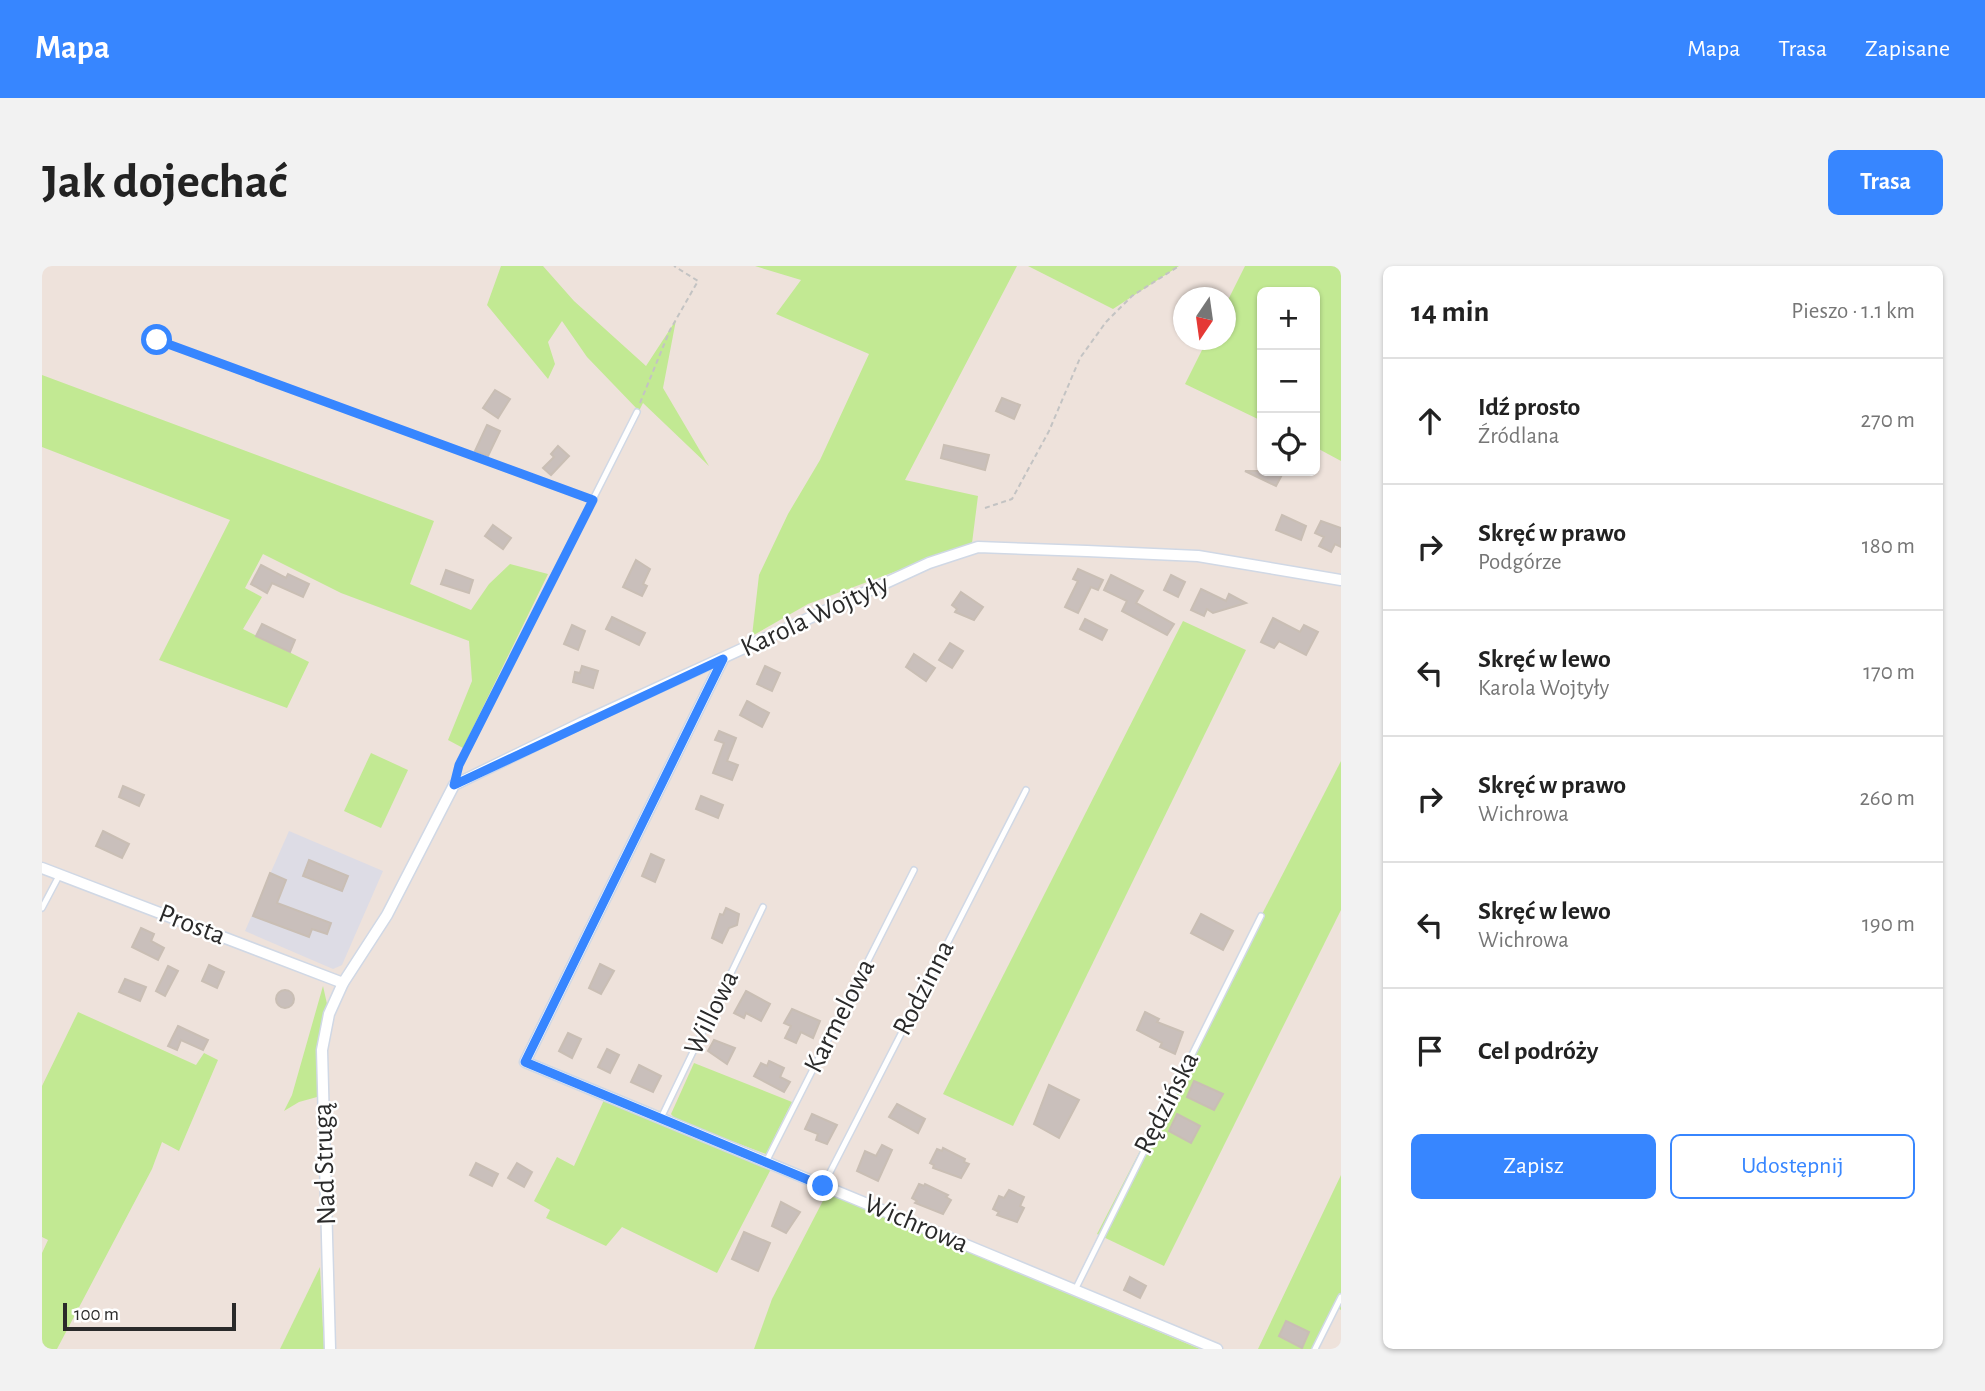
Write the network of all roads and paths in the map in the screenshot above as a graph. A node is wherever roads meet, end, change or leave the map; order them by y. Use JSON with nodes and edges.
{"nodes":[{"id":1,"x":674,"y":266,"type":"edge"},
{"id":2,"x":1179,"y":266,"type":"edge"},
{"id":3,"x":157,"y":340,"type":"dead end"},
{"id":4,"x":637,"y":412,"type":"joint"},
{"id":5,"x":593,"y":500,"type":"junction"},
{"id":6,"x":985,"y":508,"type":"dead end"},
{"id":7,"x":1341,"y":580,"type":"edge"},
{"id":8,"x":723,"y":659,"type":"junction"},
{"id":9,"x":454,"y":785,"type":"junction"},
{"id":10,"x":1026,"y":790,"type":"dead end"},
{"id":11,"x":42,"y":868,"type":"edge"},
{"id":12,"x":914,"y":870,"type":"dead end"},
{"id":13,"x":60,"y":874,"type":"junction"},
{"id":14,"x":763,"y":907,"type":"dead end"},
{"id":15,"x":42,"y":908,"type":"edge"},
{"id":16,"x":1261,"y":916,"type":"dead end"},
{"id":17,"x":343,"y":983,"type":"junction"},
{"id":18,"x":661,"y":1118,"type":"junction"},
{"id":19,"x":766,"y":1162,"type":"junction"},
{"id":20,"x":823,"y":1186,"type":"junction"},
{"id":21,"x":1075,"y":1290,"type":"junction"},
{"id":22,"x":1341,"y":1297,"type":"edge"},
{"id":23,"x":330,"y":1349,"type":"edge"},
{"id":24,"x":1217,"y":1349,"type":"edge"},
{"id":25,"x":1315,"y":1349,"type":"edge"}],
"edges":[{"from":1,"to":4,"type":"path"},
{"from":2,"to":6,"type":"path"},
{"from":3,"to":5,"type":"lane"},
{"from":4,"to":5,"type":"lane"},
{"from":5,"to":9,"type":"lane"},
{"from":7,"to":8,"type":"street","name":"Karola Wojtyły"},
{"from":8,"to":9,"type":"street","name":"Karola Wojtyły"},
{"from":8,"to":18,"type":"street","name":"Wichrowa"},
{"from":9,"to":17,"type":"street"},
{"from":10,"to":20,"type":"lane","name":"Rodzinna"},
{"from":11,"to":13,"type":"street","name":"Prosta"},
{"from":12,"to":19,"type":"lane","name":"Karmelowa"},
{"from":13,"to":15,"type":"lane"},
{"from":13,"to":17,"type":"street","name":"Prosta"},
{"from":14,"to":18,"type":"lane","name":"Willowa"},
{"from":16,"to":21,"type":"lane","name":"Rędzińska"},
{"from":17,"to":23,"type":"street","name":"Nad Strugą"},
{"from":18,"to":19,"type":"street","name":"Wichrowa"},
{"from":19,"to":20,"type":"street","name":"Wichrowa"},
{"from":20,"to":21,"type":"street","name":"Wichrowa"},
{"from":21,"to":24,"type":"street","name":"Wichrowa"},
{"from":22,"to":25,"type":"lane"}]}
